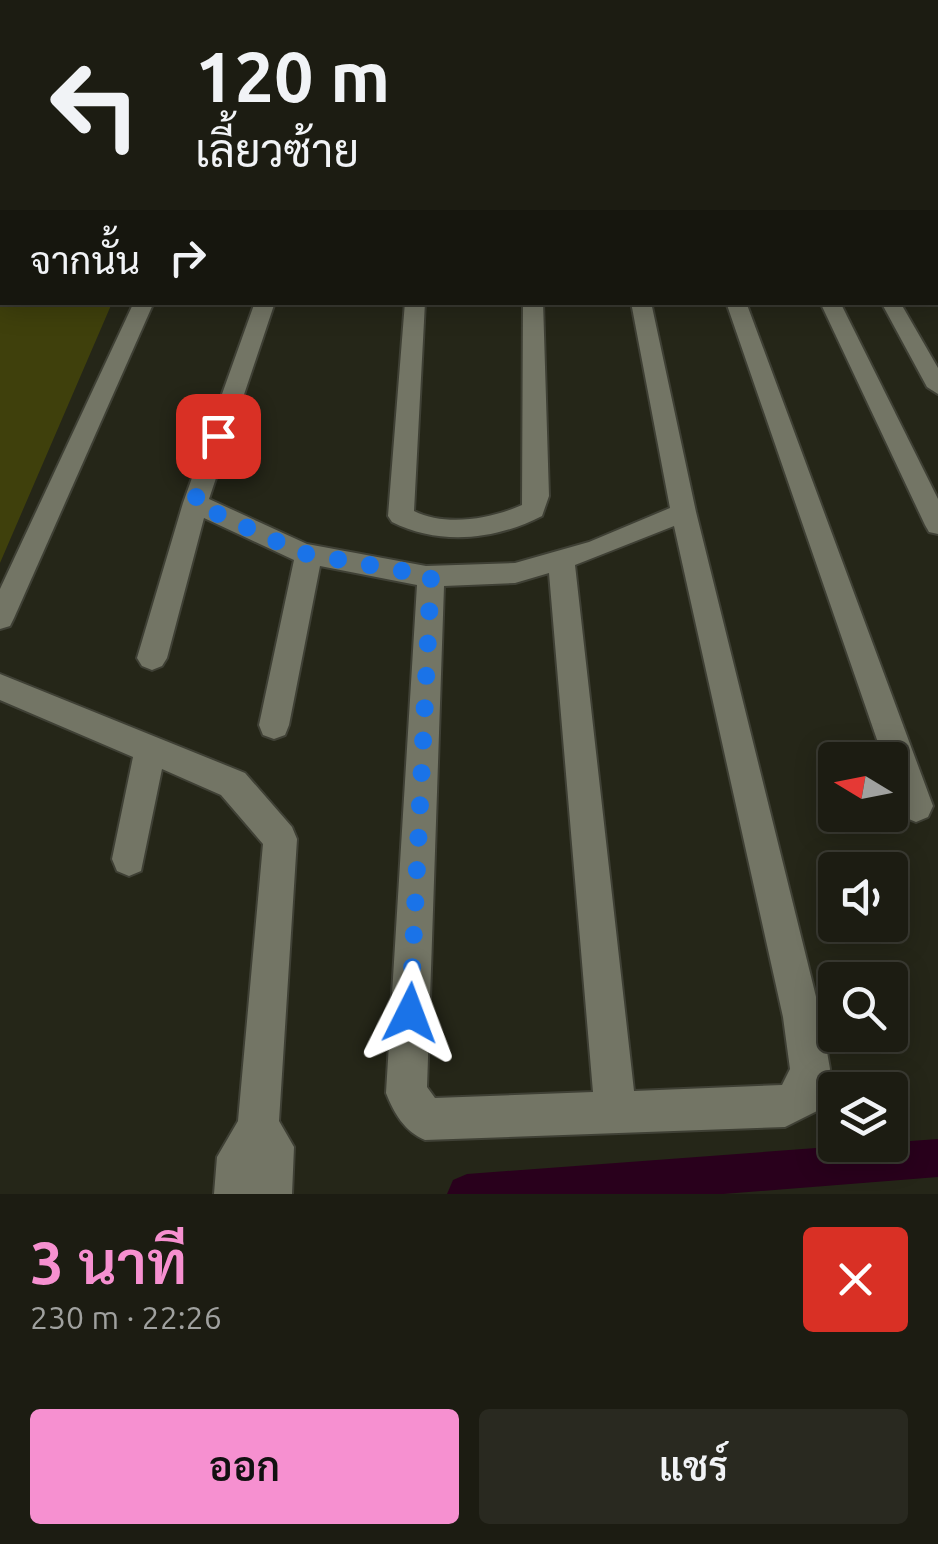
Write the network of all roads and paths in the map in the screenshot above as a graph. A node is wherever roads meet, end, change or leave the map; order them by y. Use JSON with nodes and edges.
{"nodes":[{"id":1,"x":143,"y":305,"type":"edge"},
{"id":2,"x":264,"y":305,"type":"edge"},
{"id":3,"x":415,"y":305,"type":"edge"},
{"id":4,"x":533,"y":305,"type":"edge"},
{"id":5,"x":643,"y":305,"type":"edge"},
{"id":6,"x":737,"y":305,"type":"edge"},
{"id":7,"x":831,"y":305,"type":"edge"},
{"id":8,"x":892,"y":305,"type":"edge"},
{"id":9,"x":938,"y":387,"type":"edge"},
{"id":10,"x":194,"y":503,"type":"junction"},
{"id":11,"x":683,"y":512,"type":"junction"},
{"id":12,"x":938,"y":525,"type":"edge"},
{"id":13,"x":309,"y":554,"type":"junction"},
{"id":14,"x":561,"y":560,"type":"junction"},
{"id":15,"x":431,"y":576,"type":"junction"},
{"id":16,"x":0,"y":618,"type":"edge"},
{"id":17,"x":152,"y":658,"type":"dead end"},
{"id":18,"x":0,"y":687,"type":"edge"},
{"id":19,"x":274,"y":725,"type":"dead end"},
{"id":20,"x":150,"y":750,"type":"junction"},
{"id":21,"x":916,"y":806,"type":"dead end"},
{"id":22,"x":129,"y":860,"type":"dead end"},
{"id":23,"x":616,"y":1110,"type":"junction"},
{"id":24,"x":251,"y":1156,"type":"edge"},
{"id":25,"x":270,"y":1194,"type":"edge"}],
"edges":[{"from":1,"to":16,"type":"street"},
{"from":2,"to":10,"type":"street"},
{"from":3,"to":4,"type":"street"},
{"from":5,"to":11,"type":"street"},
{"from":6,"to":21,"type":"street"},
{"from":7,"to":12,"type":"street"},
{"from":8,"to":9,"type":"street"},
{"from":10,"to":13,"type":"street"},
{"from":10,"to":17,"type":"street"},
{"from":11,"to":14,"type":"street"},
{"from":11,"to":23,"type":"street"},
{"from":13,"to":15,"type":"street"},
{"from":13,"to":19,"type":"street"},
{"from":14,"to":15,"type":"street"},
{"from":14,"to":23,"type":"street"},
{"from":15,"to":23,"type":"street"},
{"from":18,"to":20,"type":"street"},
{"from":20,"to":22,"type":"street"},
{"from":20,"to":24,"type":"street"},
{"from":24,"to":25,"type":"street"}]}
